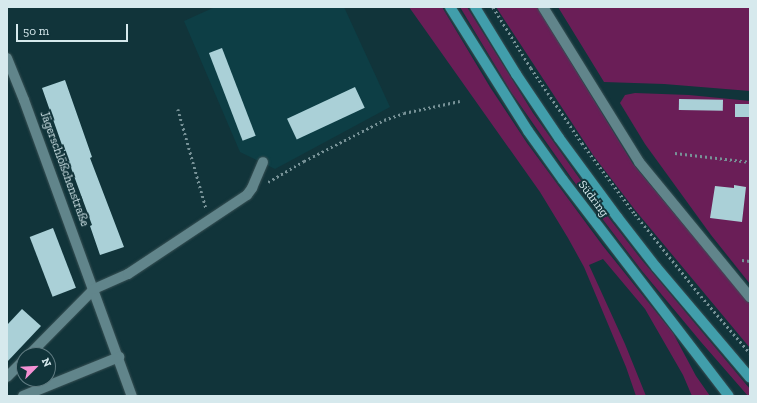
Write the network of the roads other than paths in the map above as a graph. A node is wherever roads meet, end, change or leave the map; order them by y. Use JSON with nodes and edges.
{"nodes":[{"id":1,"x":450,"y":7,"type":"edge"},
{"id":2,"x":476,"y":7,"type":"edge"},
{"id":3,"x":543,"y":7,"type":"edge"},
{"id":4,"x":7,"y":58,"type":"edge"},
{"id":5,"x":263,"y":162,"type":"dead end"},
{"id":6,"x":94,"y":289,"type":"junction"},
{"id":7,"x":750,"y":297,"type":"edge"},
{"id":8,"x":37,"y":347,"type":"edge"},
{"id":9,"x":119,"y":357,"type":"junction"},
{"id":10,"x":16,"y":368,"type":"edge"},
{"id":11,"x":7,"y":377,"type":"edge"},
{"id":12,"x":750,"y":378,"type":"edge"},
{"id":13,"x":23,"y":396,"type":"edge"},
{"id":14,"x":132,"y":396,"type":"edge"},
{"id":15,"x":730,"y":396,"type":"edge"}],
"edges":[{"from":1,"to":15,"type":"main road","name":"Südring"},
{"from":2,"to":12,"type":"main road","name":"Südring"},
{"from":3,"to":7,"type":"street"},
{"from":4,"to":6,"type":"street","name":"Jägerschlößchenstraße"},
{"from":5,"to":6,"type":"street"},
{"from":6,"to":8,"type":"street"},
{"from":6,"to":9,"type":"street","name":"Jägerschlößchenstraße"},
{"from":9,"to":13,"type":"street"},
{"from":9,"to":14,"type":"street","name":"Jägerschlößchenstraße"},
{"from":10,"to":11,"type":"street"}]}
